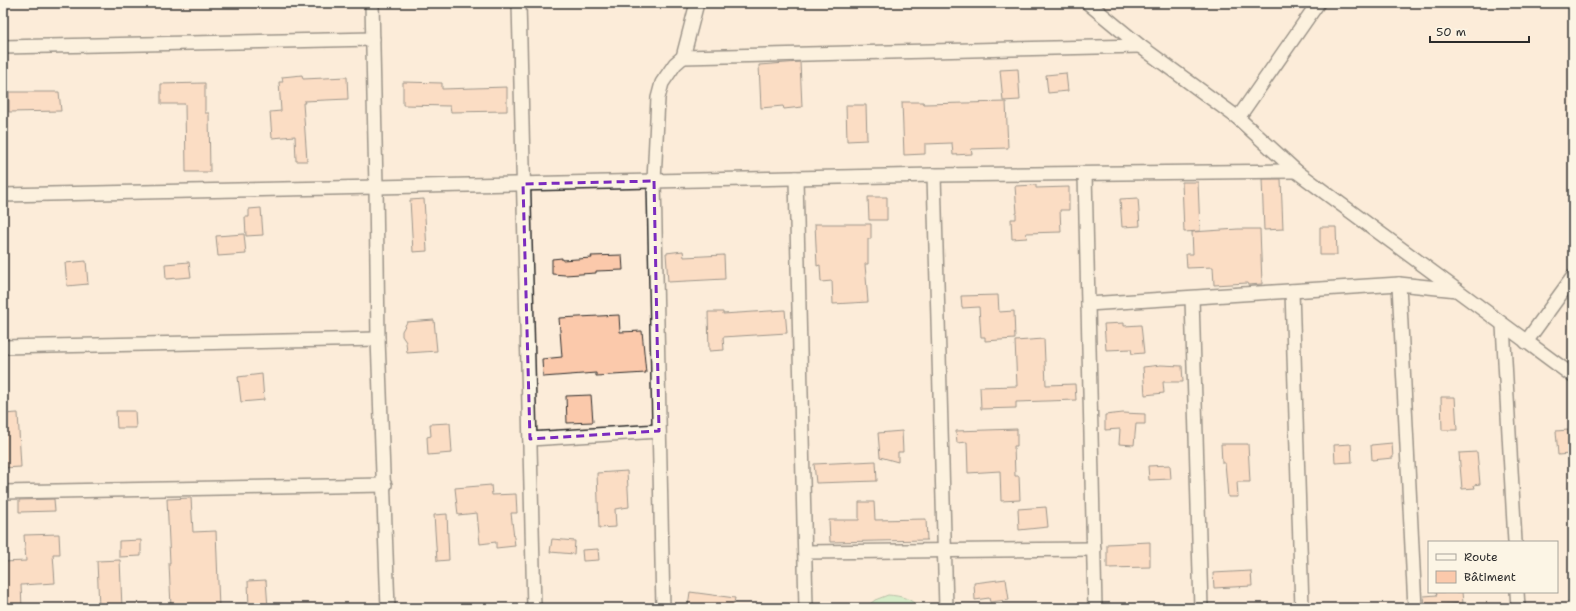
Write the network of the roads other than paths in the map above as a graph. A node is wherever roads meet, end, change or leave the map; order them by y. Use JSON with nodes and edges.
{"nodes":[{"id":1,"x":372,"y":3,"type":"edge"},
{"id":2,"x":519,"y":3,"type":"edge"},
{"id":3,"x":697,"y":3,"type":"edge"},
{"id":4,"x":1088,"y":3,"type":"edge"},
{"id":5,"x":1318,"y":3,"type":"edge"},
{"id":6,"x":373,"y":39,"type":"junction"},
{"id":7,"x":1140,"y":46,"type":"junction"},
{"id":8,"x":3,"y":47,"type":"edge"},
{"id":9,"x":683,"y":57,"type":"junction"},
{"id":10,"x":1238,"y":118,"type":"junction"},
{"id":11,"x":1296,"y":171,"type":"junction"},
{"id":12,"x":1084,"y":174,"type":"junction"},
{"id":13,"x":934,"y":175,"type":"junction"},
{"id":14,"x":796,"y":178,"type":"junction"},
{"id":15,"x":654,"y":181,"type":"junction"},
{"id":16,"x":524,"y":184,"type":"junction"},
{"id":17,"x":376,"y":187,"type":"junction"},
{"id":18,"x":3,"y":195,"type":"edge"},
{"id":19,"x":1573,"y":277,"type":"edge"},
{"id":20,"x":1399,"y":284,"type":"junction"},
{"id":21,"x":1457,"y":290,"type":"junction"},
{"id":22,"x":1292,"y":291,"type":"junction"},
{"id":23,"x":1192,"y":298,"type":"junction"},
{"id":24,"x":1088,"y":304,"type":"junction"},
{"id":25,"x":1503,"y":325,"type":"junction"},
{"id":26,"x":378,"y":339,"type":"junction"},
{"id":27,"x":1526,"y":342,"type":"junction"},
{"id":28,"x":3,"y":347,"type":"edge"},
{"id":29,"x":1573,"y":376,"type":"edge"},
{"id":30,"x":659,"y":431,"type":"junction"},
{"id":31,"x":530,"y":439,"type":"junction"},
{"id":32,"x":384,"y":485,"type":"junction"},
{"id":33,"x":3,"y":492,"type":"edge"},
{"id":34,"x":1514,"y":541,"type":"edge"},
{"id":35,"x":1094,"y":549,"type":"junction"},
{"id":36,"x":944,"y":551,"type":"junction"},
{"id":37,"x":805,"y":552,"type":"junction"},
{"id":38,"x":1517,"y":593,"type":"edge"},
{"id":39,"x":388,"y":608,"type":"edge"},
{"id":40,"x":534,"y":608,"type":"edge"},
{"id":41,"x":663,"y":608,"type":"edge"},
{"id":42,"x":806,"y":608,"type":"edge"},
{"id":43,"x":946,"y":608,"type":"edge"},
{"id":44,"x":1095,"y":608,"type":"edge"},
{"id":45,"x":1201,"y":608,"type":"edge"},
{"id":46,"x":1302,"y":608,"type":"edge"},
{"id":47,"x":1415,"y":608,"type":"edge"},
{"id":48,"x":1518,"y":608,"type":"edge"}],
"edges":[{"from":1,"to":6,"type":"street"},
{"from":2,"to":16,"type":"street"},
{"from":3,"to":9,"type":"street"},
{"from":4,"to":7,"type":"street"},
{"from":5,"to":10,"type":"street"},
{"from":6,"to":8,"type":"street"},
{"from":6,"to":17,"type":"street"},
{"from":7,"to":9,"type":"street"},
{"from":7,"to":10,"type":"street"},
{"from":9,"to":15,"type":"street"},
{"from":10,"to":11,"type":"street"},
{"from":11,"to":12,"type":"street"},
{"from":11,"to":21,"type":"street"},
{"from":12,"to":13,"type":"street"},
{"from":12,"to":24,"type":"street"},
{"from":13,"to":14,"type":"street"},
{"from":13,"to":36,"type":"street"},
{"from":14,"to":15,"type":"street"},
{"from":14,"to":37,"type":"street"},
{"from":15,"to":16,"type":"street"},
{"from":15,"to":30,"type":"street"},
{"from":16,"to":17,"type":"street"},
{"from":16,"to":31,"type":"street"},
{"from":17,"to":18,"type":"street"},
{"from":17,"to":26,"type":"street"},
{"from":19,"to":27,"type":"street"},
{"from":20,"to":21,"type":"street"},
{"from":20,"to":22,"type":"street"},
{"from":20,"to":47,"type":"street"},
{"from":21,"to":25,"type":"street"},
{"from":22,"to":23,"type":"street"},
{"from":22,"to":46,"type":"street"},
{"from":23,"to":24,"type":"street"},
{"from":23,"to":45,"type":"street"},
{"from":24,"to":35,"type":"street"},
{"from":25,"to":27,"type":"street"},
{"from":25,"to":34,"type":"street"},
{"from":26,"to":28,"type":"street"},
{"from":26,"to":32,"type":"street"},
{"from":27,"to":29,"type":"street"},
{"from":30,"to":31,"type":"street"},
{"from":30,"to":41,"type":"street"},
{"from":31,"to":40,"type":"street"},
{"from":32,"to":33,"type":"street"},
{"from":32,"to":39,"type":"street"},
{"from":35,"to":36,"type":"street"},
{"from":35,"to":44,"type":"street"},
{"from":36,"to":37,"type":"street"},
{"from":36,"to":43,"type":"street"},
{"from":37,"to":42,"type":"street"},
{"from":38,"to":48,"type":"street"}]}
